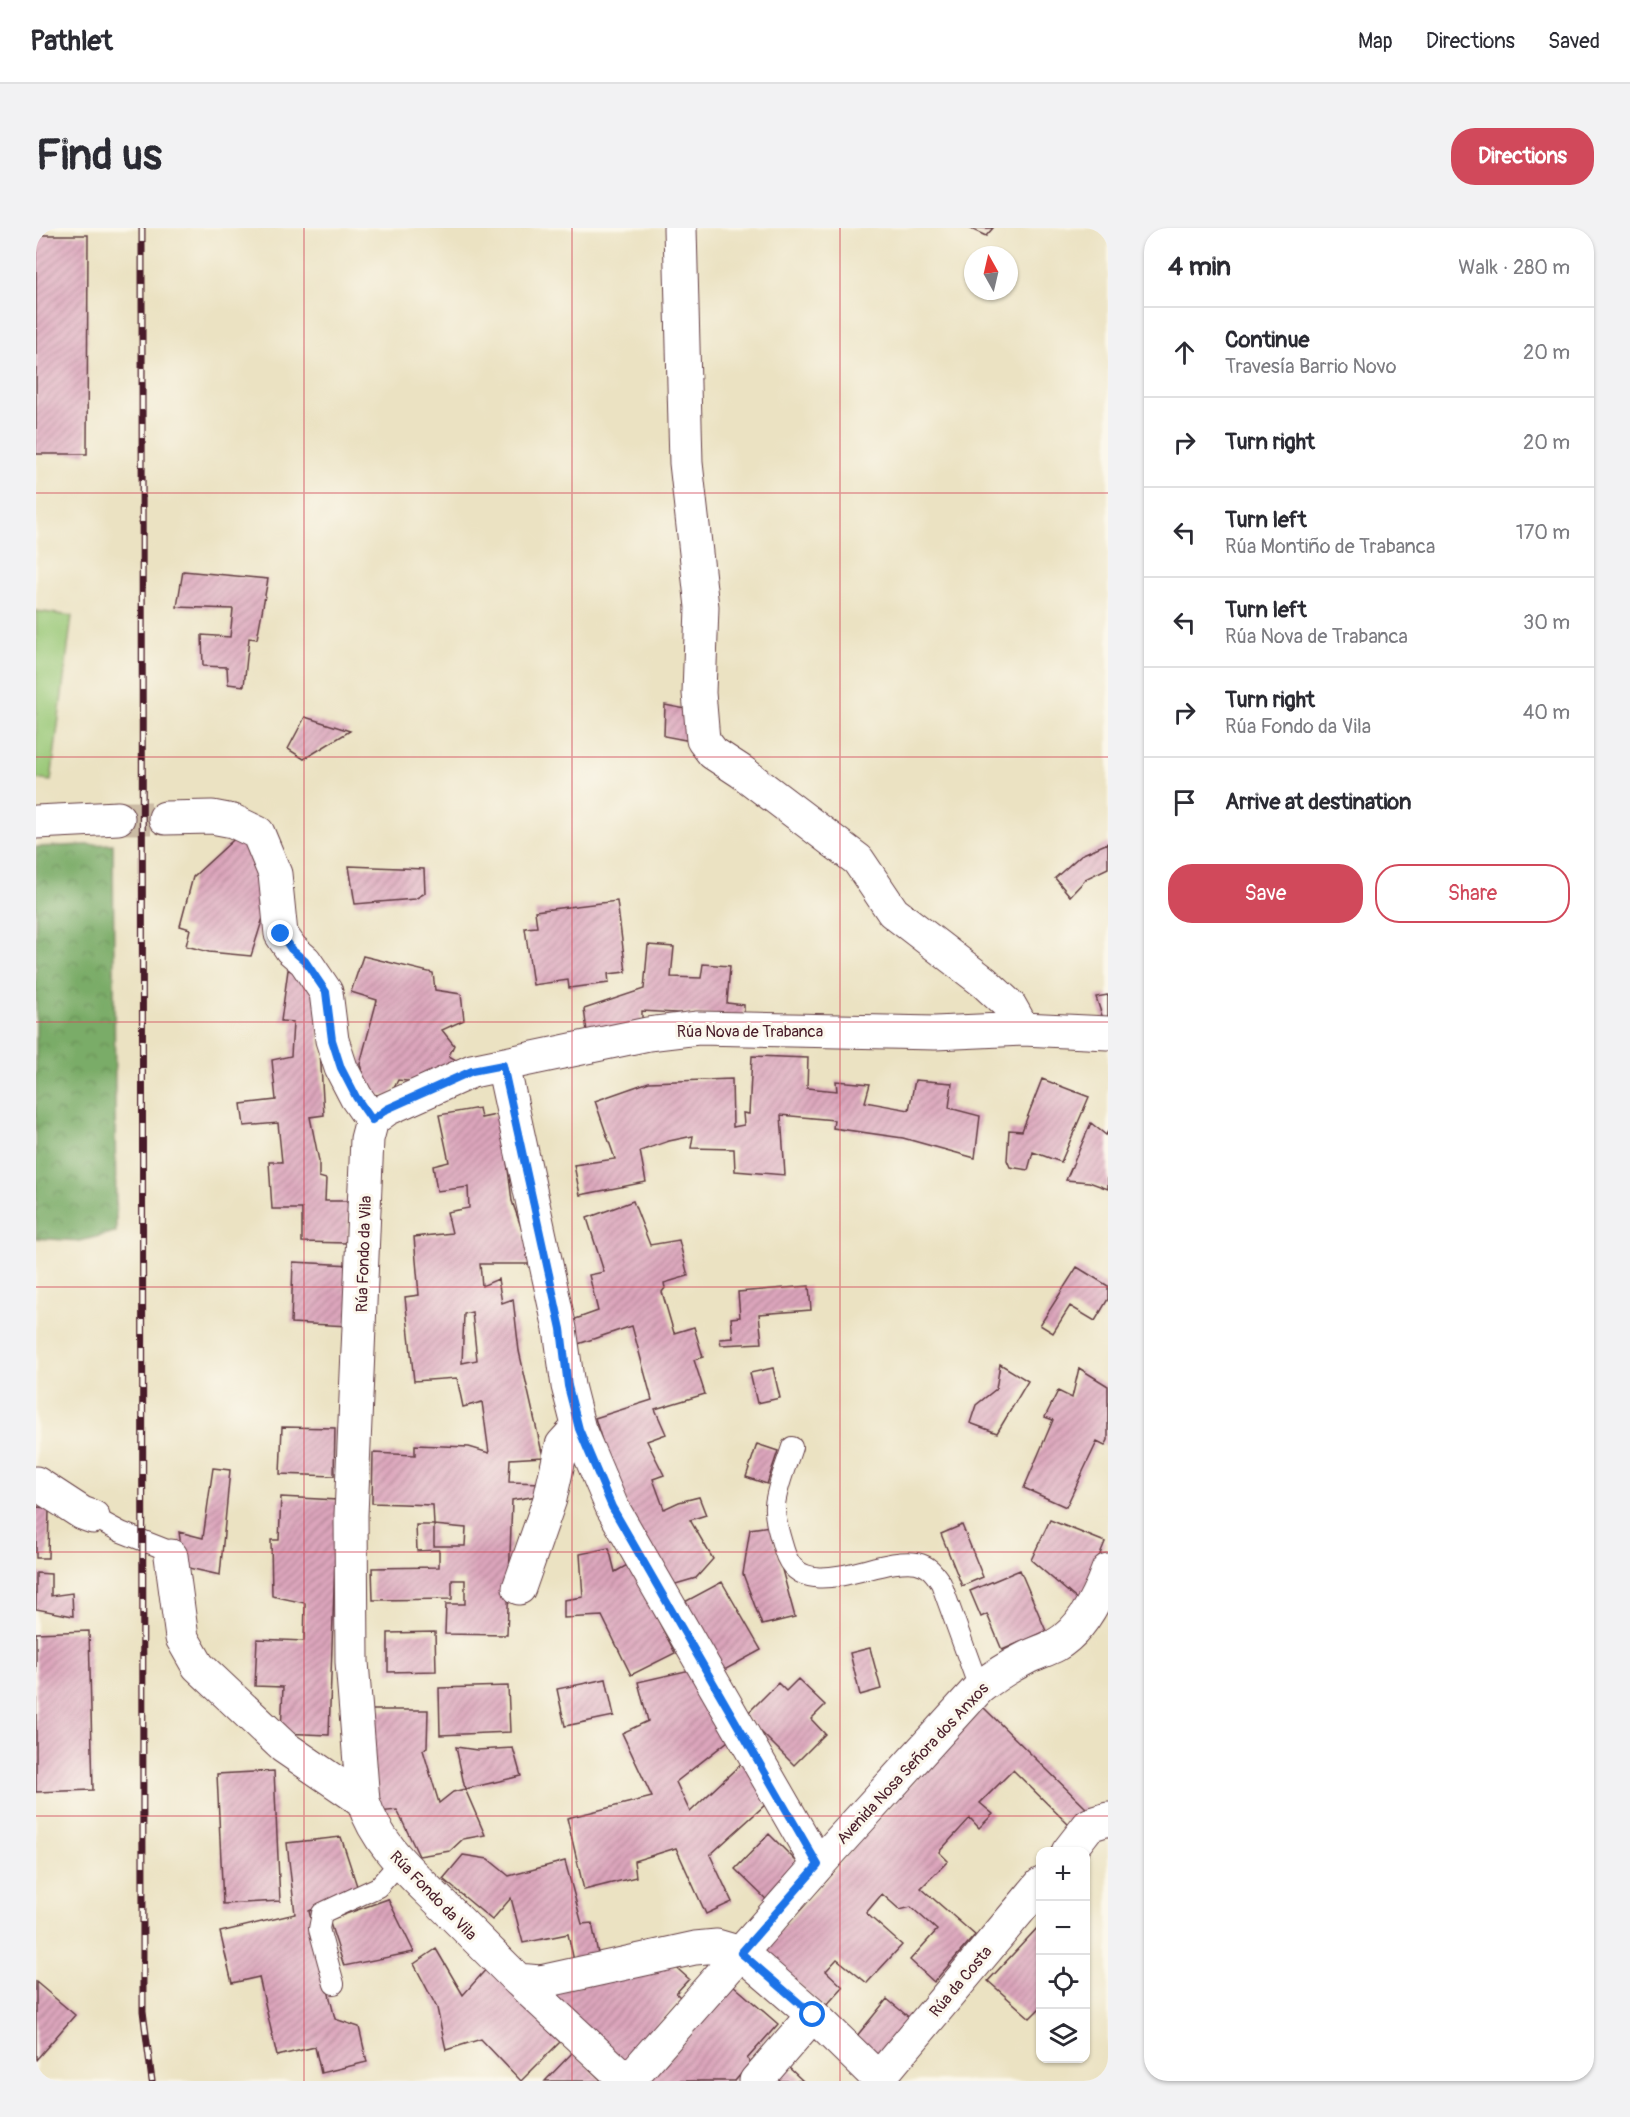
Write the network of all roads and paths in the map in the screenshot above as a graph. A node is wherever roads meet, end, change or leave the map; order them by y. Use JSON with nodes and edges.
{"nodes":[{"id":1,"x":680,"y":228,"type":"edge"},
{"id":2,"x":118,"y":818,"type":"tunnel mouth"},
{"id":3,"x":165,"y":818,"type":"tunnel mouth"},
{"id":4,"x":36,"y":822,"type":"edge"},
{"id":5,"x":1023,"y":1029,"type":"junction"},
{"id":6,"x":1108,"y":1033,"type":"edge"},
{"id":7,"x":503,"y":1065,"type":"junction"},
{"id":8,"x":372,"y":1120,"type":"junction"},
{"id":9,"x":579,"y":1429,"type":"junction"},
{"id":10,"x":792,"y":1447,"type":"dead end"},
{"id":11,"x":36,"y":1483,"type":"edge"},
{"id":12,"x":93,"y":1517,"type":"joint"},
{"id":13,"x":171,"y":1556,"type":"joint"},
{"id":14,"x":1108,"y":1570,"type":"edge"},
{"id":15,"x":519,"y":1588,"type":"dead end"},
{"id":16,"x":980,"y":1688,"type":"junction"},
{"id":17,"x":363,"y":1801,"type":"junction"},
{"id":18,"x":1108,"y":1819,"type":"edge"},
{"id":19,"x":1071,"y":1847,"type":"edge"},
{"id":20,"x":400,"y":1862,"type":"junction"},
{"id":21,"x":818,"y":1865,"type":"junction"},
{"id":22,"x":1036,"y":1890,"type":"edge"},
{"id":23,"x":741,"y":1953,"type":"junction"},
{"id":24,"x":518,"y":1980,"type":"junction"},
{"id":25,"x":334,"y":1984,"type":"dead end"},
{"id":26,"x":813,"y":2015,"type":"junction"},
{"id":27,"x":880,"y":2079,"type":"edge"},
{"id":28,"x":627,"y":2081,"type":"edge"},
{"id":29,"x":756,"y":2081,"type":"edge"}],
"edges":[{"from":1,"to":5,"type":"street"},
{"from":2,"to":4,"type":"street"},
{"from":3,"to":8,"type":"street"},
{"from":5,"to":6,"type":"street","name":"Rúa Nova de Trabanca"},
{"from":5,"to":7,"type":"street","name":"Rúa Nova de Trabanca"},
{"from":7,"to":8,"type":"street","name":"Rúa Nova de Trabanca"},
{"from":7,"to":9,"type":"street"},
{"from":8,"to":17,"type":"street","name":"Rúa Fondo da Vila"},
{"from":9,"to":15,"type":"street"},
{"from":9,"to":21,"type":"street"},
{"from":10,"to":16,"type":"lane"},
{"from":11,"to":12,"type":"street"},
{"from":12,"to":13,"type":"lane"},
{"from":13,"to":17,"type":"street"},
{"from":14,"to":16,"type":"street","name":"Avenida Nosa Señora dos Anxos"},
{"from":16,"to":21,"type":"street","name":"Avenida Nosa Señora dos Anxos"},
{"from":17,"to":20,"type":"street","name":"Rúa Fondo da Vila"},
{"from":18,"to":19,"type":"street"},
{"from":20,"to":24,"type":"street","name":"Rúa Fondo da Vila"},
{"from":20,"to":25,"type":"lane"},
{"from":21,"to":23,"type":"street","name":"Avenida Nosa Señora dos Anxos"},
{"from":22,"to":27,"type":"street","name":"Rúa da Costa"},
{"from":23,"to":24,"type":"street"},
{"from":23,"to":26,"type":"street"},
{"from":23,"to":28,"type":"street","name":"Avenida Nosa Señora dos Anxos"},
{"from":24,"to":28,"type":"street","name":"Rúa Fondo da Vila"},
{"from":26,"to":27,"type":"street"},
{"from":26,"to":29,"type":"street"}]}
